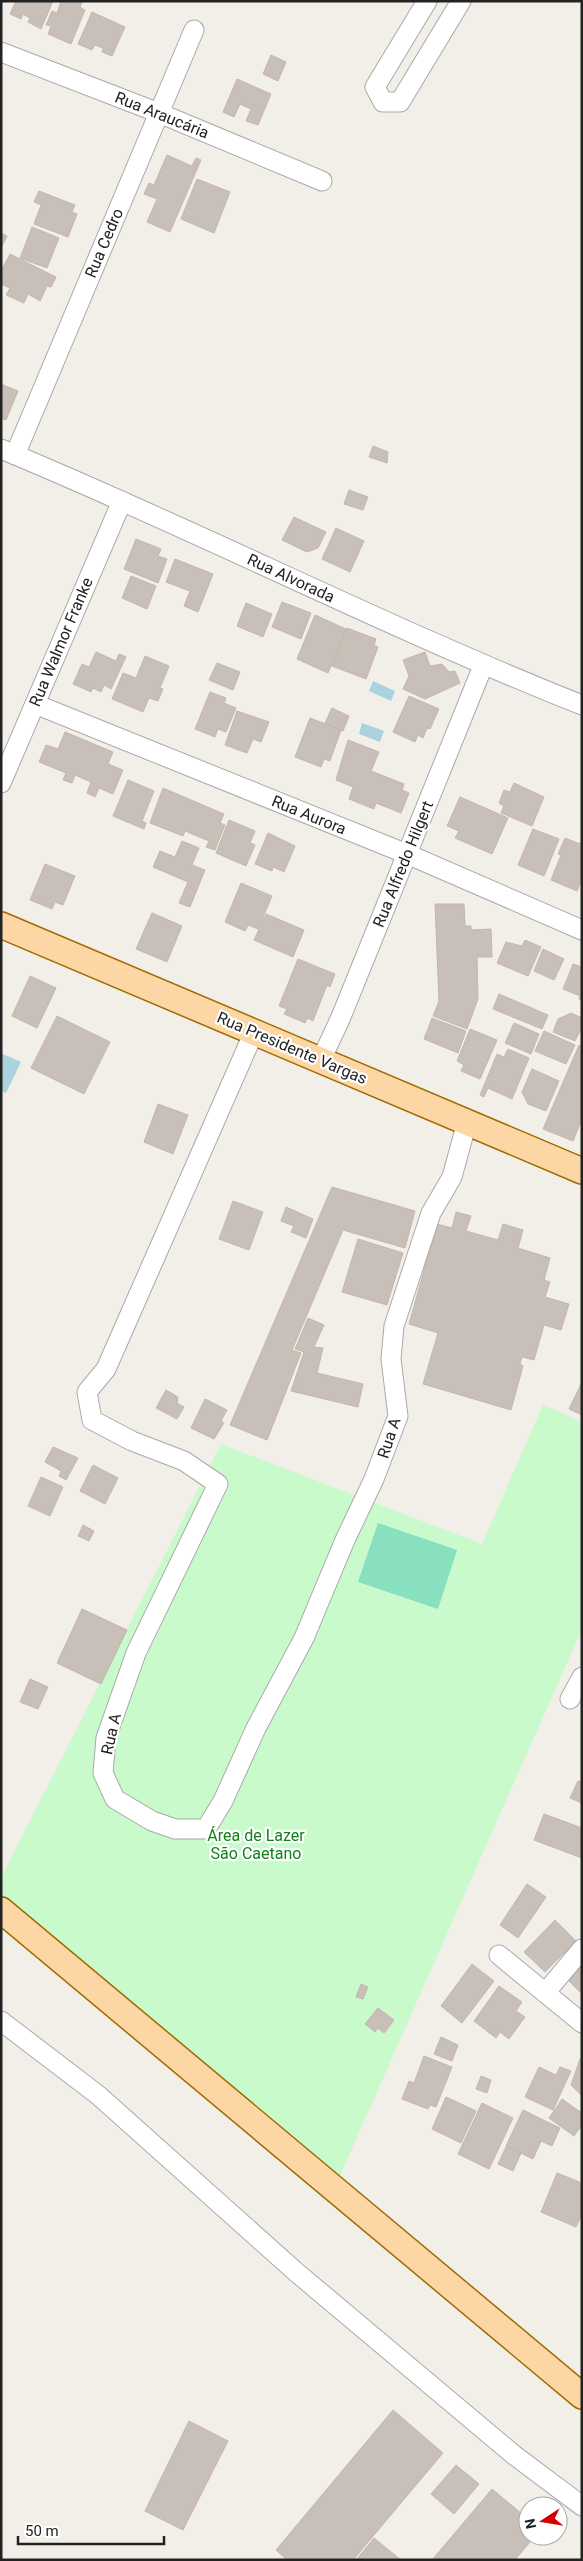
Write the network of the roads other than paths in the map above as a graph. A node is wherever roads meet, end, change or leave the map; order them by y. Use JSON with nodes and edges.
{"nodes":[{"id":1,"x":428,"y":1,"type":"edge"},
{"id":2,"x":456,"y":9,"type":"edge"},
{"id":3,"x":194,"y":30,"type":"dead end"},
{"id":4,"x":1,"y":52,"type":"edge"},
{"id":5,"x":159,"y":113,"type":"junction"},
{"id":6,"x":322,"y":181,"type":"dead end"},
{"id":7,"x":8,"y":452,"type":"edge"},
{"id":8,"x":122,"y":501,"type":"junction"},
{"id":9,"x":483,"y":666,"type":"junction"},
{"id":10,"x":35,"y":704,"type":"junction"},
{"id":11,"x":582,"y":705,"type":"edge"},
{"id":12,"x":1,"y":784,"type":"edge"},
{"id":13,"x":407,"y":854,"type":"junction"},
{"id":14,"x":1,"y":925,"type":"edge"},
{"id":15,"x":582,"y":930,"type":"edge"},
{"id":16,"x":254,"y":1032,"type":"junction"},
{"id":17,"x":321,"y":1060,"type":"junction"},
{"id":18,"x":467,"y":1122,"type":"junction"},
{"id":19,"x":582,"y":1171,"type":"edge"},
{"id":20,"x":582,"y":1677,"type":"edge"},
{"id":21,"x":570,"y":1699,"type":"dead end"},
{"id":22,"x":1,"y":1910,"type":"edge"},
{"id":23,"x":582,"y":1949,"type":"edge"},
{"id":24,"x":500,"y":1955,"type":"dead end"},
{"id":25,"x":545,"y":1993,"type":"junction"},
{"id":26,"x":1,"y":2021,"type":"edge"},
{"id":27,"x":582,"y":2024,"type":"edge"},
{"id":28,"x":582,"y":2396,"type":"edge"},
{"id":29,"x":582,"y":2506,"type":"edge"}],
"edges":[{"from":1,"to":2,"type":"street"},
{"from":1,"to":2,"type":"street"},
{"from":3,"to":5,"type":"street","name":"Rua Cedro"},
{"from":4,"to":5,"type":"street","name":"Rua Araucária"},
{"from":5,"to":6,"type":"street","name":"Rua Araucária"},
{"from":5,"to":7,"type":"street","name":"Rua Cedro"},
{"from":7,"to":8,"type":"street","name":"Rua Alvorada"},
{"from":8,"to":9,"type":"street","name":"Rua Alvorada"},
{"from":8,"to":10,"type":"street","name":"Rua Walmor Franke"},
{"from":9,"to":11,"type":"street","name":"Rua Alvorada"},
{"from":9,"to":13,"type":"street","name":"Rua Alfredo Hilgert"},
{"from":10,"to":12,"type":"street","name":"Rua Walmor Franke"},
{"from":10,"to":13,"type":"street","name":"Rua Aurora"},
{"from":13,"to":15,"type":"street","name":"Rua Aurora"},
{"from":13,"to":17,"type":"street","name":"Rua Alfredo Hilgert"},
{"from":14,"to":16,"type":"main road","name":"Rua Presidente Vargas"},
{"from":16,"to":17,"type":"main road","name":"Rua Presidente Vargas"},
{"from":16,"to":18,"type":"street","name":"Rua A"},
{"from":17,"to":18,"type":"main road","name":"Rua Presidente Vargas"},
{"from":18,"to":19,"type":"main road","name":"Rua Presidente Vargas"},
{"from":20,"to":21,"type":"street"},
{"from":22,"to":28,"type":"main road"},
{"from":23,"to":25,"type":"street"},
{"from":24,"to":25,"type":"street"},
{"from":25,"to":27,"type":"street"},
{"from":26,"to":29,"type":"street"}]}
